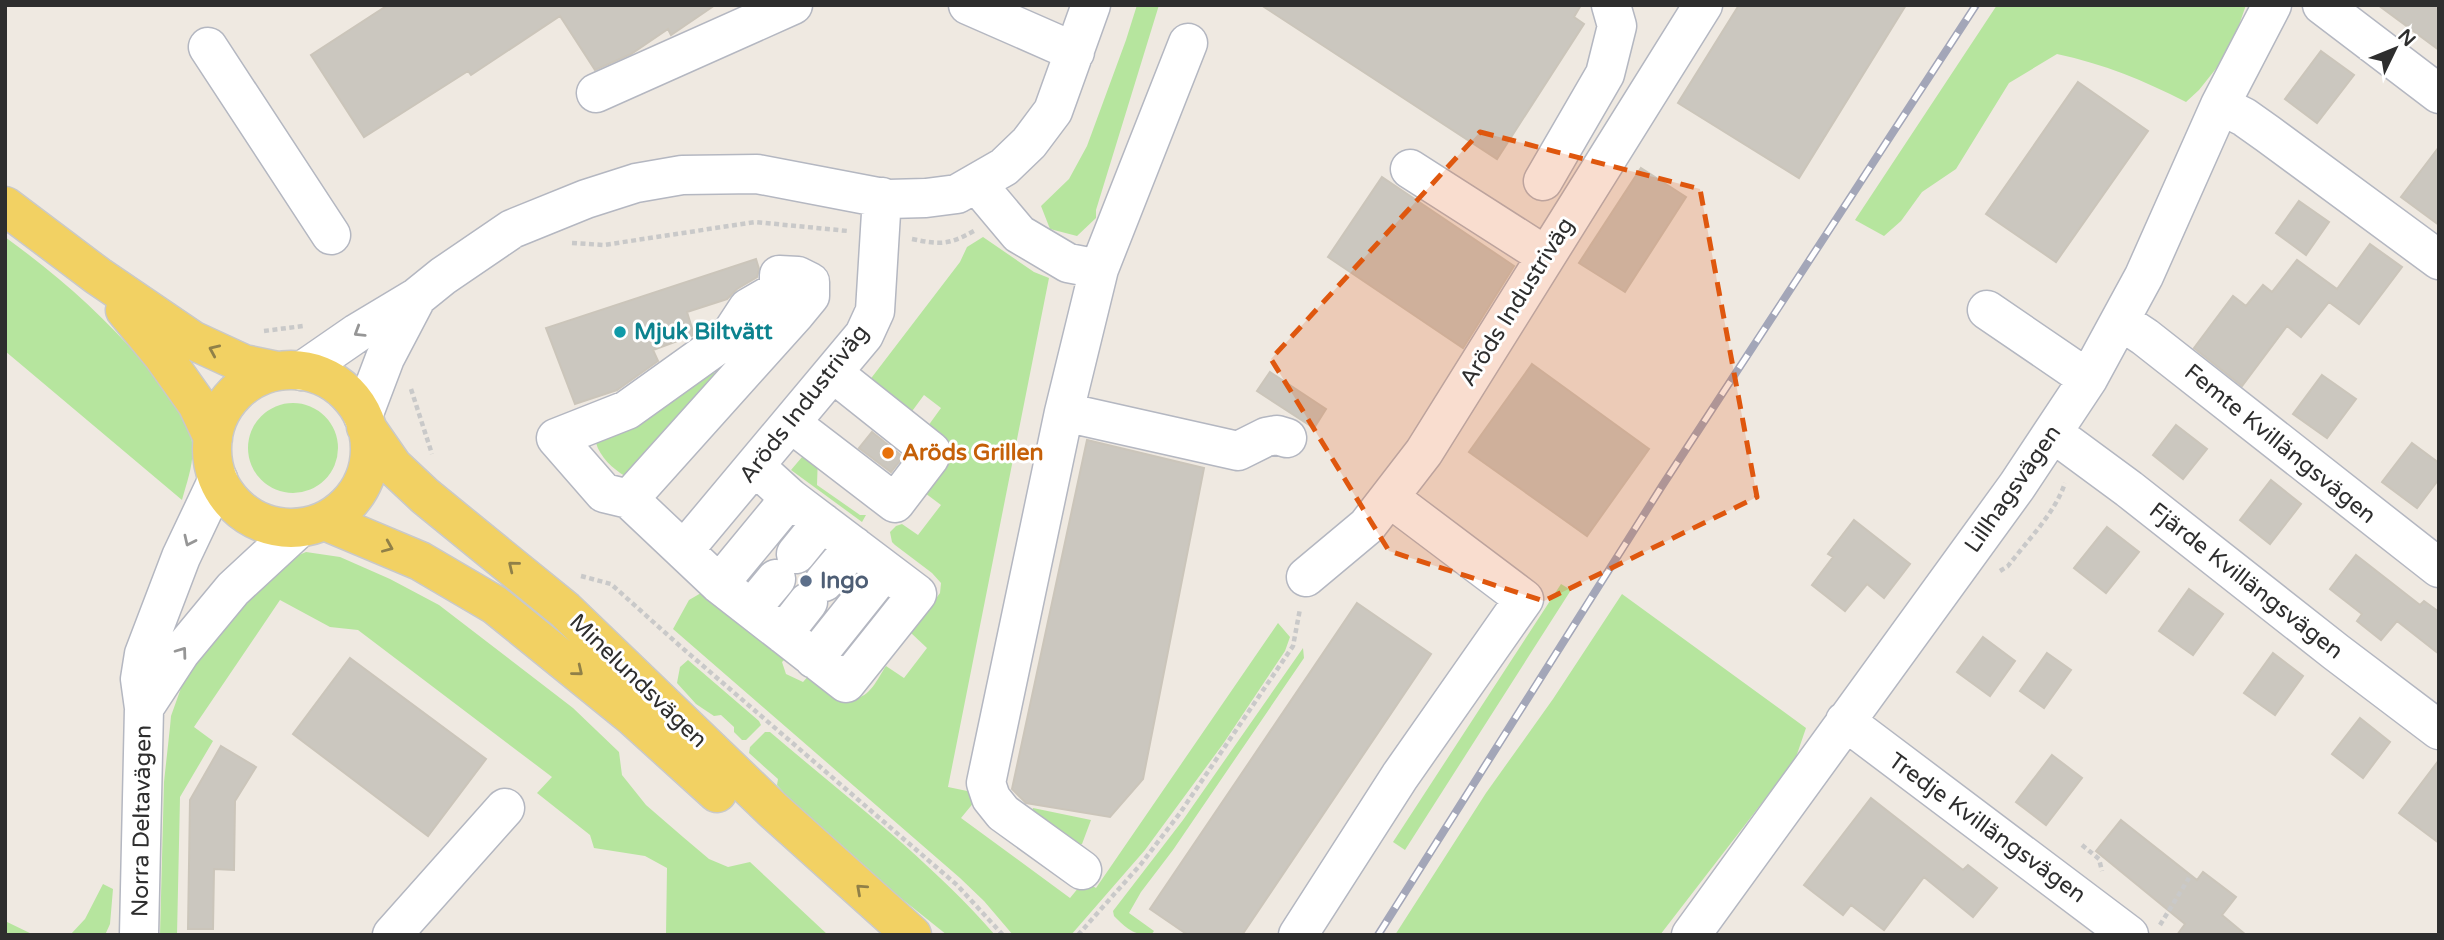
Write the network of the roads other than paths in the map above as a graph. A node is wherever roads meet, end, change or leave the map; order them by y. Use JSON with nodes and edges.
{"nodes":[{"id":1,"x":793,"y":5,"type":"edge"},
{"id":2,"x":1091,"y":5,"type":"edge"},
{"id":3,"x":1611,"y":5,"type":"edge"},
{"id":4,"x":1703,"y":5,"type":"edge"},
{"id":5,"x":2272,"y":5,"type":"edge"},
{"id":6,"x":2322,"y":5,"type":"edge"},
{"id":7,"x":974,"y":6,"type":"edge"},
{"id":8,"x":1188,"y":43,"type":"dead end"},
{"id":9,"x":208,"y":47,"type":"dead end"},
{"id":10,"x":1075,"y":52,"type":"junction"},
{"id":11,"x":596,"y":93,"type":"dead end"},
{"id":12,"x":2439,"y":94,"type":"edge"},
{"id":13,"x":2220,"y":105,"type":"junction"},
{"id":14,"x":1410,"y":169,"type":"dead end"},
{"id":15,"x":1543,"y":181,"type":"dead end"},
{"id":16,"x":977,"y":184,"type":"junction"},
{"id":17,"x":883,"y":197,"type":"junction"},
{"id":18,"x":5,"y":205,"type":"edge"},
{"id":19,"x":331,"y":235,"type":"dead end"},
{"id":20,"x":1546,"y":256,"type":"junction"},
{"id":21,"x":2439,"y":260,"type":"edge"},
{"id":22,"x":1099,"y":269,"type":"junction"},
{"id":23,"x":97,"y":276,"type":"junction"},
{"id":24,"x":417,"y":297,"type":"junction"},
{"id":25,"x":1987,"y":310,"type":"dead end"},
{"id":26,"x":2122,"y":321,"type":"junction"},
{"id":27,"x":290,"y":371,"type":"junction"},
{"id":28,"x":833,"y":373,"type":"junction"},
{"id":29,"x":2088,"y":379,"type":"junction"},
{"id":30,"x":1064,"y":412,"type":"junction"},
{"id":31,"x":365,"y":421,"type":"junction"},
{"id":32,"x":792,"y":424,"type":"junction"},
{"id":33,"x":2053,"y":433,"type":"junction"},
{"id":34,"x":212,"y":438,"type":"junction"},
{"id":35,"x":1287,"y":438,"type":"dead end"},
{"id":36,"x":756,"y":467,"type":"junction"},
{"id":37,"x":218,"y":479,"type":"junction"},
{"id":38,"x":790,"y":498,"type":"junction"},
{"id":39,"x":1390,"y":498,"type":"junction"},
{"id":40,"x":629,"y":499,"type":"junction"},
{"id":41,"x":895,"y":503,"type":"junction"},
{"id":42,"x":822,"y":522,"type":"junction"},
{"id":43,"x":312,"y":524,"type":"junction"},
{"id":44,"x":684,"y":550,"type":"junction"},
{"id":45,"x":866,"y":555,"type":"junction"},
{"id":46,"x":2439,"y":568,"type":"edge"},
{"id":47,"x":1306,"y":577,"type":"road end"},
{"id":48,"x":719,"y":584,"type":"junction"},
{"id":49,"x":751,"y":609,"type":"junction"},
{"id":50,"x":783,"y":634,"type":"junction"},
{"id":51,"x":144,"y":708,"type":"junction"},
{"id":52,"x":1845,"y":722,"type":"junction"},
{"id":53,"x":2439,"y":730,"type":"edge"},
{"id":54,"x":505,"y":808,"type":"dead end"},
{"id":55,"x":1082,"y":870,"type":"dead end"},
{"id":56,"x":139,"y":935,"type":"edge"},
{"id":57,"x":392,"y":935,"type":"edge"},
{"id":58,"x":873,"y":935,"type":"edge"},
{"id":59,"x":912,"y":935,"type":"edge"},
{"id":60,"x":1298,"y":935,"type":"edge"},
{"id":61,"x":1691,"y":935,"type":"edge"},
{"id":62,"x":2129,"y":935,"type":"edge"}],
"edges":[{"from":1,"to":11,"type":"street"},
{"from":2,"to":10,"type":"street"},
{"from":3,"to":15,"type":"street"},
{"from":4,"to":20,"type":"street","name":"Aröds Industriväg"},
{"from":5,"to":13,"type":"street","name":"Lillhagsvägen"},
{"from":6,"to":12,"type":"street"},
{"from":7,"to":10,"type":"street"},
{"from":8,"to":22,"type":"street"},
{"from":9,"to":19,"type":"street"},
{"from":10,"to":16,"type":"street"},
{"from":13,"to":21,"type":"street"},
{"from":13,"to":26,"type":"street","name":"Lillhagsvägen"},
{"from":14,"to":20,"type":"street"},
{"from":16,"to":17,"type":"street"},
{"from":16,"to":22,"type":"street"},
{"from":17,"to":24,"type":"street"},
{"from":17,"to":28,"type":"street","name":"Aröds Industriväg"},
{"from":18,"to":23,"type":"main road","name":"Minelundsvägen"},
{"from":20,"to":39,"type":"street","name":"Aröds Industriväg"},
{"from":22,"to":30,"type":"street"},
{"from":27,"to":23,"type":"main road","name":"Minelundsvägen","one_way":true},
{"from":23,"to":34,"type":"main road","name":"Minelundsvägen"},
{"from":24,"to":27,"type":"street","one_way":true},
{"from":24,"to":31,"type":"street"},
{"from":25,"to":29,"type":"street"},
{"from":26,"to":29,"type":"street","name":"Lillhagsvägen"},
{"from":26,"to":46,"type":"street","name":"Femte Kvillängsvägen"},
{"from":27,"to":31,"type":"main road","name":"Minelundsvägen"},
{"from":27,"to":34,"type":"main road"},
{"from":28,"to":32,"type":"street","name":"Aröds Industriväg"},
{"from":28,"to":41,"type":"street"},
{"from":29,"to":33,"type":"street","name":"Lillhagsvägen"},
{"from":30,"to":35,"type":"street"},
{"from":30,"to":55,"type":"street"},
{"from":31,"to":43,"type":"main road"},
{"from":59,"to":31,"type":"main road","name":"Minelundsvägen","one_way":true},
{"from":32,"to":36,"type":"street","name":"Aröds Industriväg"},
{"from":32,"to":41,"type":"street"},
{"from":33,"to":52,"type":"street","name":"Lillhagsvägen"},
{"from":33,"to":53,"type":"street","name":"Fjärde Kvillängsvägen"},
{"from":34,"to":37,"type":"main road","name":"Minelundsvägen"},
{"from":36,"to":38,"type":"street"},
{"from":36,"to":44,"type":"street","name":"Aröds Industriväg"},
{"from":37,"to":43,"type":"main road","name":"Minelundsvägen"},
{"from":37,"to":51,"type":"street","name":"Norra Deltavägen","one_way":true},
{"from":38,"to":42,"type":"street"},
{"from":38,"to":48,"type":"street"},
{"from":39,"to":47,"type":"street","name":"Aröds Industriväg"},
{"from":39,"to":60,"type":"street"},
{"from":40,"to":40,"type":"street"},
{"from":40,"to":44,"type":"street"},
{"from":41,"to":45,"type":"street"},
{"from":42,"to":45,"type":"street"},
{"from":42,"to":49,"type":"street"},
{"from":51,"to":43,"type":"street","name":"Norra Deltavägen","one_way":true},
{"from":43,"to":58,"type":"main road","name":"Minelundsvägen","one_way":true},
{"from":44,"to":48,"type":"street"},
{"from":45,"to":50,"type":"street"},
{"from":45,"to":50,"type":"street"},
{"from":48,"to":49,"type":"street"},
{"from":49,"to":50,"type":"street"},
{"from":51,"to":56,"type":"street","name":"Norra Deltavägen"},
{"from":52,"to":61,"type":"street","name":"Lillhagsvägen"},
{"from":52,"to":62,"type":"street","name":"Tredje Kvillängsvägen"},
{"from":54,"to":57,"type":"street"}]}
